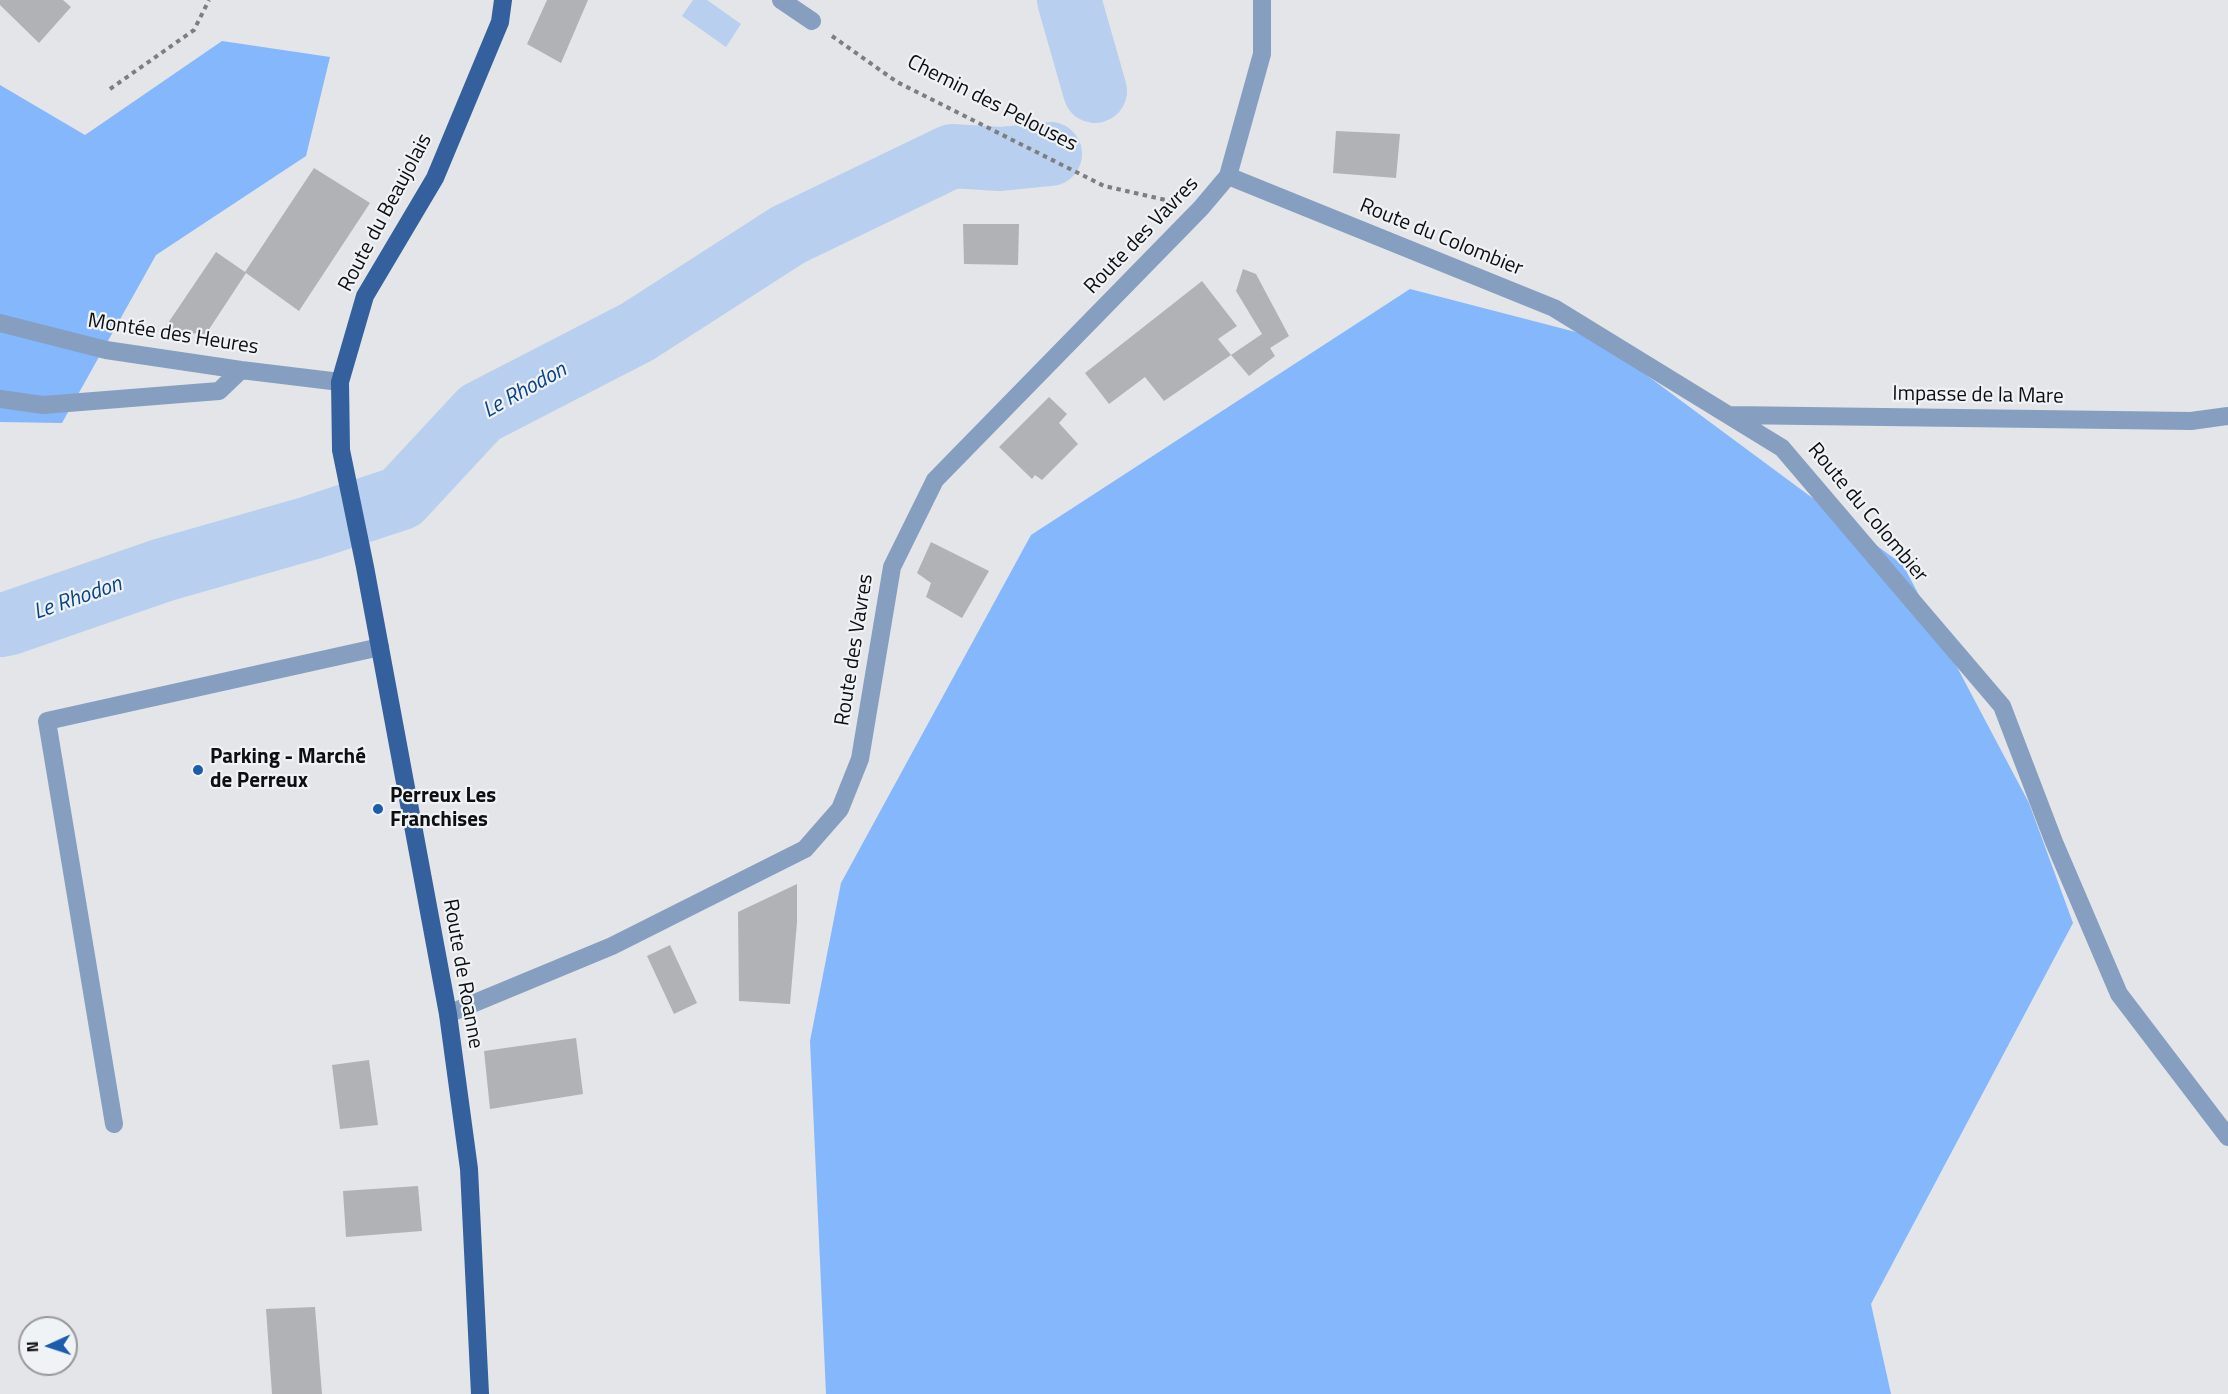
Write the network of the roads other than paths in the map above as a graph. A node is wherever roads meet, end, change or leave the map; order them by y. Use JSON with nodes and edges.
{"nodes":[{"id":1,"x":503,"y":0,"type":"edge"},
{"id":2,"x":781,"y":0,"type":"edge"},
{"id":3,"x":1262,"y":0,"type":"edge"},
{"id":4,"x":812,"y":21,"type":"road end"},
{"id":5,"x":1228,"y":176,"type":"junction"},
{"id":6,"x":0,"y":323,"type":"edge"},
{"id":7,"x":241,"y":370,"type":"junction"},
{"id":8,"x":340,"y":382,"type":"junction"},
{"id":9,"x":0,"y":399,"type":"edge"},
{"id":10,"x":1728,"y":415,"type":"junction"},
{"id":11,"x":2228,"y":416,"type":"edge"},
{"id":12,"x":341,"y":450,"type":"joint"},
{"id":13,"x":380,"y":647,"type":"junction"},
{"id":14,"x":448,"y":1014,"type":"junction"},
{"id":15,"x":114,"y":1124,"type":"dead end"},
{"id":16,"x":2228,"y":1137,"type":"edge"},
{"id":17,"x":480,"y":1394,"type":"edge"}],
"edges":[{"from":1,"to":8,"type":"main road","name":"Route du Beaujolais"},
{"from":2,"to":4,"type":"street"},
{"from":3,"to":5,"type":"street","name":"Route des Vavres"},
{"from":5,"to":10,"type":"street","name":"Route du Colombier"},
{"from":5,"to":14,"type":"street","name":"Route des Vavres"},
{"from":6,"to":7,"type":"street","name":"Montée des Heures"},
{"from":7,"to":8,"type":"street","name":"Montée des Heures"},
{"from":7,"to":9,"type":"street"},
{"from":8,"to":12,"type":"main road","name":"Route du Beaujolais"},
{"from":10,"to":11,"type":"street","name":"Impasse de la Mare"},
{"from":10,"to":16,"type":"street","name":"Route du Colombier"},
{"from":12,"to":13,"type":"main road","name":"Route de Roanne"},
{"from":13,"to":14,"type":"main road","name":"Route de Roanne"},
{"from":13,"to":15,"type":"street"},
{"from":14,"to":17,"type":"main road","name":"Route de Roanne"}]}
